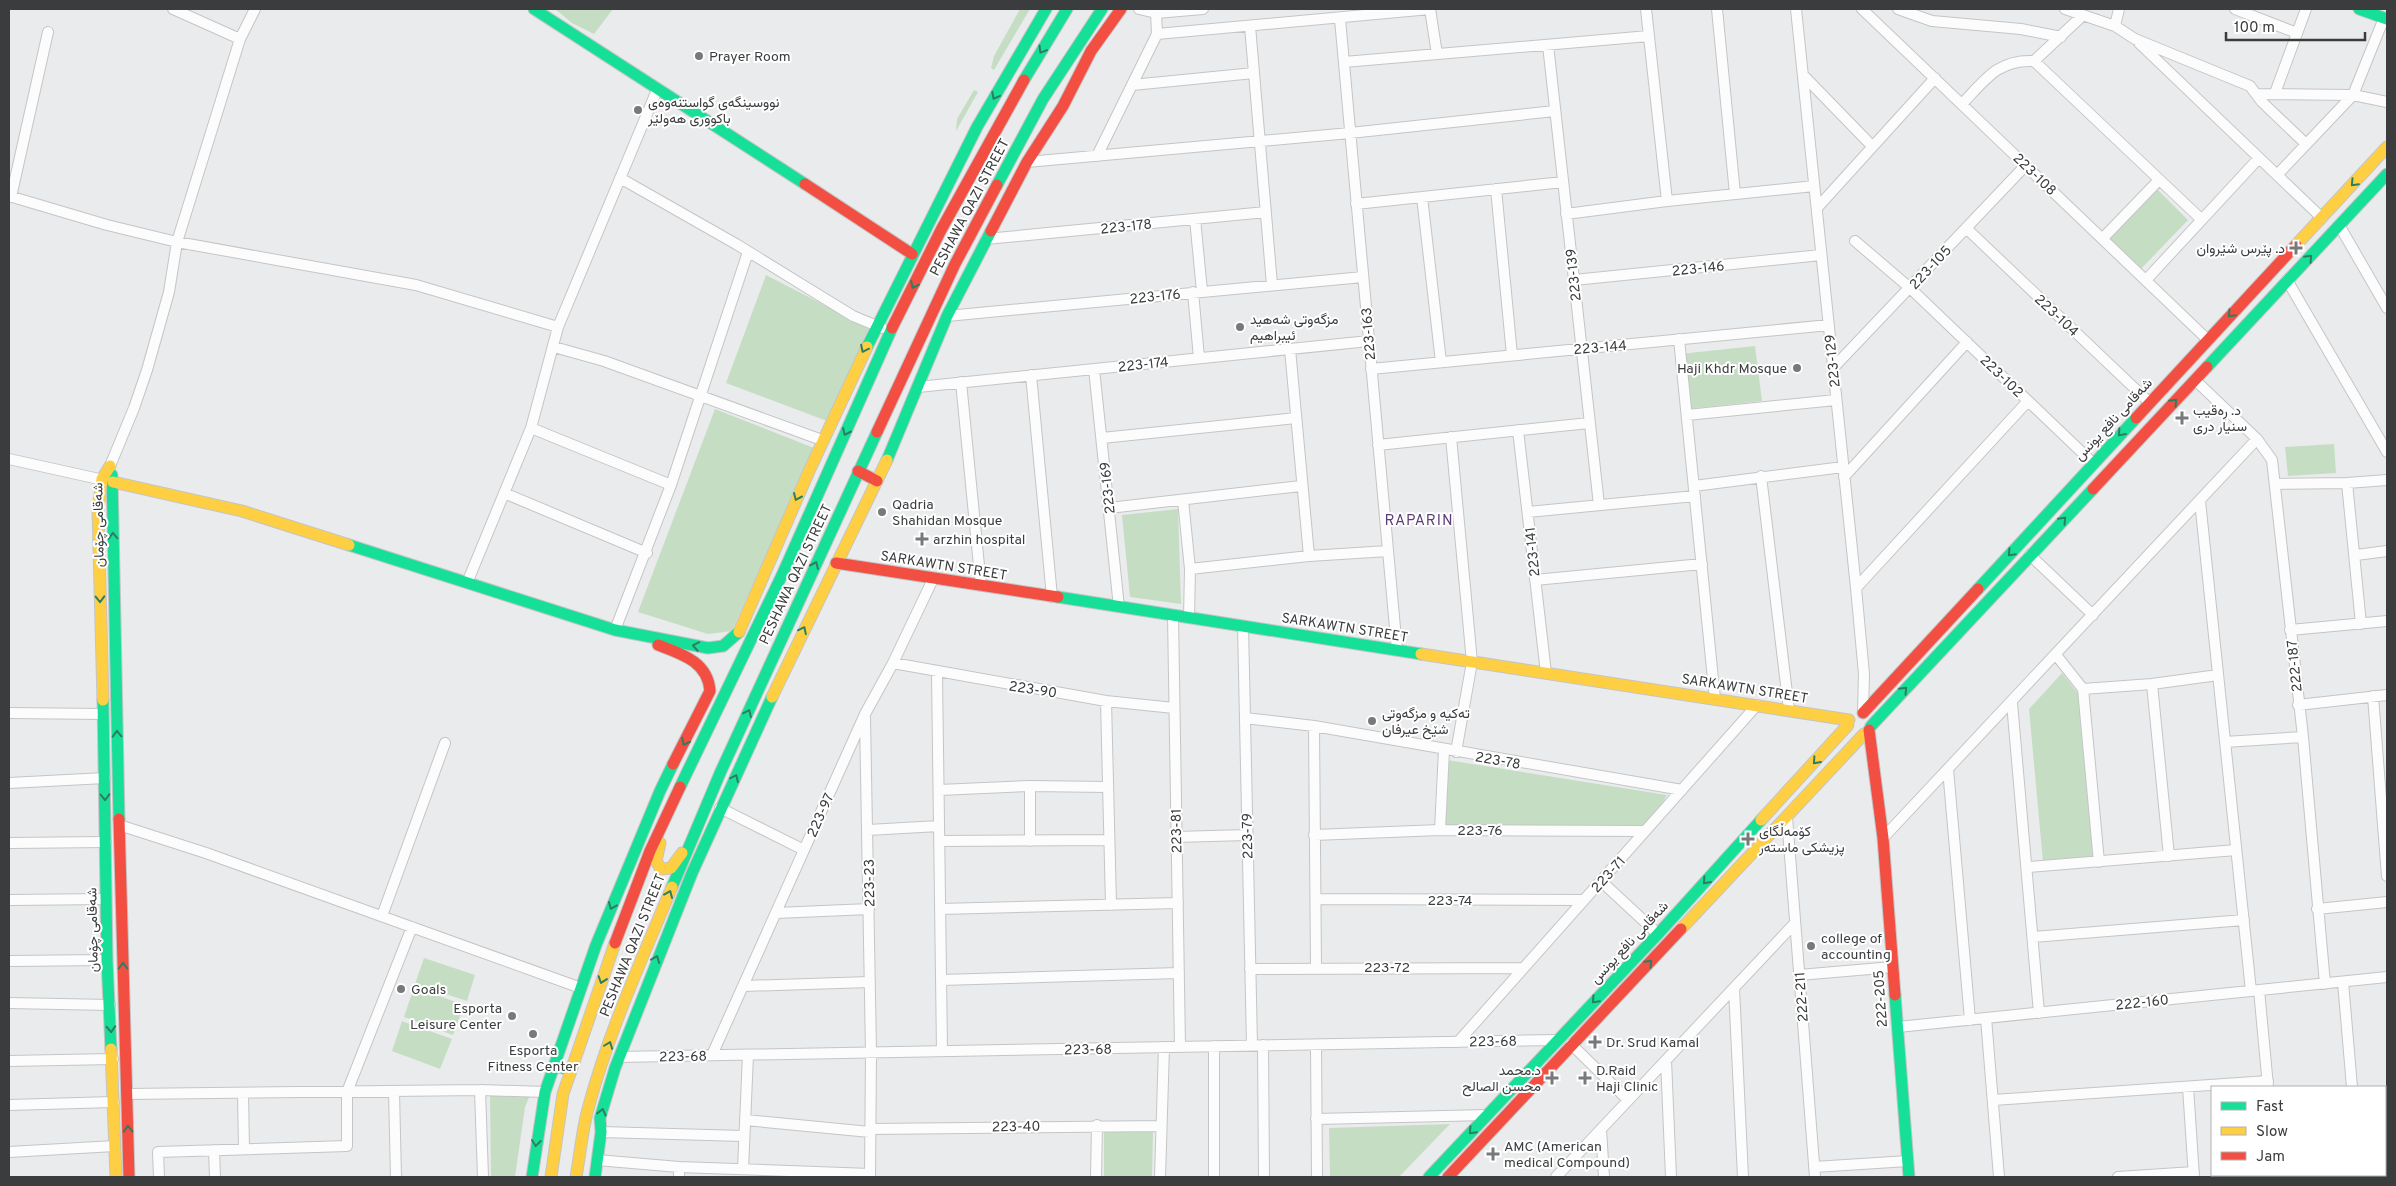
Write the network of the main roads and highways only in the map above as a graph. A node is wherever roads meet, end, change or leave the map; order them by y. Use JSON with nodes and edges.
{"nodes":[{"id":1,"x":534,"y":9,"type":"edge"},
{"id":2,"x":1046,"y":9,"type":"edge"},
{"id":3,"x":1102,"y":9,"type":"edge"},
{"id":4,"x":1121,"y":9,"type":"edge"},
{"id":5,"x":2358,"y":9,"type":"edge"},
{"id":6,"x":1065,"y":10,"type":"edge"},
{"id":7,"x":2386,"y":19,"type":"edge"},
{"id":8,"x":2387,"y":147,"type":"edge"},
{"id":9,"x":2387,"y":176,"type":"edge"},
{"id":10,"x":928,"y":223,"type":"junction"},
{"id":11,"x":941,"y":230,"type":"junction"},
{"id":12,"x":912,"y":254,"type":"junction"},
{"id":13,"x":955,"y":264,"type":"junction"},
{"id":14,"x":971,"y":272,"type":"junction"},
{"id":15,"x":2246,"y":299,"type":"junction"},
{"id":16,"x":2259,"y":311,"type":"junction"},
{"id":17,"x":841,"y":399,"type":"junction"},
{"id":18,"x":858,"y":404,"type":"junction"},
{"id":19,"x":858,"y":471,"type":"junction"},
{"id":20,"x":877,"y":481,"type":"junction"},
{"id":21,"x":114,"y":482,"type":"junction"},
{"id":22,"x":112,"y":509,"type":"junction"},
{"id":23,"x":98,"y":510,"type":"junction"},
{"id":24,"x":836,"y":564,"type":"junction"},
{"id":25,"x":767,"y":567,"type":"junction"},
{"id":26,"x":783,"y":573,"type":"junction"},
{"id":27,"x":620,"y":631,"type":"junction"},
{"id":28,"x":765,"y":676,"type":"junction"},
{"id":29,"x":779,"y":682,"type":"junction"},
{"id":30,"x":706,"y":698,"type":"junction"},
{"id":31,"x":719,"y":709,"type":"junction"},
{"id":32,"x":1863,"y":713,"type":"junction"},
{"id":33,"x":1849,"y":722,"type":"junction"},
{"id":34,"x":1868,"y":730,"type":"junction"},
{"id":35,"x":675,"y":797,"type":"junction"},
{"id":36,"x":698,"y":824,"type":"junction"},
{"id":37,"x":617,"y":938,"type":"junction"},
{"id":38,"x":596,"y":945,"type":"junction"},
{"id":39,"x":612,"y":951,"type":"junction"},
{"id":40,"x":640,"y":964,"type":"junction"},
{"id":41,"x":123,"y":984,"type":"junction"},
{"id":42,"x":108,"y":985,"type":"junction"},
{"id":43,"x":553,"y":1066,"type":"junction"},
{"id":44,"x":571,"y":1070,"type":"junction"},
{"id":45,"x":1510,"y":1091,"type":"junction"},
{"id":46,"x":1519,"y":1100,"type":"junction"},
{"id":47,"x":541,"y":1110,"type":"junction"},
{"id":48,"x":559,"y":1114,"type":"junction"},
{"id":49,"x":116,"y":1177,"type":"edge"},
{"id":50,"x":129,"y":1177,"type":"edge"},
{"id":51,"x":532,"y":1177,"type":"edge"},
{"id":52,"x":551,"y":1177,"type":"edge"},
{"id":53,"x":576,"y":1177,"type":"edge"},
{"id":54,"x":595,"y":1177,"type":"edge"},
{"id":55,"x":1429,"y":1177,"type":"edge"},
{"id":56,"x":1448,"y":1177,"type":"edge"},
{"id":57,"x":1909,"y":1177,"type":"edge"}],
"edges":[{"from":1,"to":12,"type":"main road"},
{"from":2,"to":10,"type":"main road","one_way":true},
{"from":3,"to":13,"type":"main road","name":"PESHAWA QAZI STREET"},
{"from":4,"to":14,"type":"main road"},
{"from":5,"to":7,"type":"main road"},
{"from":6,"to":11,"type":"main road","name":"PESHAWA QAZI STREET","one_way":true},
{"from":8,"to":15,"type":"main road","name":"شەقامی نافع یونس","one_way":true},
{"from":16,"to":9,"type":"main road","name":"شەقامی نافع یونس","one_way":true},
{"from":10,"to":11,"type":"main road"},
{"from":10,"to":12,"type":"main road"},
{"from":11,"to":18,"type":"main road","name":"PESHAWA QAZI STREET","one_way":true},
{"from":12,"to":17,"type":"main road","one_way":true},
{"from":13,"to":14,"type":"main road"},
{"from":13,"to":19,"type":"main road","name":"PESHAWA QAZI STREET"},
{"from":14,"to":20,"type":"main road"},
{"from":15,"to":16,"type":"main road"},
{"from":15,"to":32,"type":"main road","name":"شەقامی نافع یونس","one_way":true},
{"from":34,"to":16,"type":"main road","name":"شەقامی نافع یونس","one_way":true},
{"from":17,"to":18,"type":"main road"},
{"from":17,"to":25,"type":"main road","one_way":true},
{"from":18,"to":26,"type":"main road","name":"PESHAWA QAZI STREET","one_way":true},
{"from":19,"to":20,"type":"main road"},
{"from":28,"to":19,"type":"main road","name":"PESHAWA QAZI STREET","one_way":true},
{"from":20,"to":24,"type":"main road"},
{"from":21,"to":22,"type":"main road","name":"شەقامی چۆمان"},
{"from":21,"to":23,"type":"main road","name":"شەقامی چۆمان"},
{"from":21,"to":27,"type":"main road"},
{"from":22,"to":23,"type":"main road"},
{"from":41,"to":22,"type":"main road","name":"شەقامی چۆمان","one_way":true},
{"from":23,"to":42,"type":"main road","name":"شەقامی چۆمان","one_way":true},
{"from":29,"to":24,"type":"main road","one_way":true},
{"from":24,"to":33,"type":"main road","name":"SARKAWTN STREET"},
{"from":25,"to":26,"type":"main road"},
{"from":25,"to":27,"type":"main road","one_way":true},
{"from":26,"to":31,"type":"main road","name":"PESHAWA QAZI STREET"},
{"from":27,"to":30,"type":"main road"},
{"from":28,"to":29,"type":"main road"},
{"from":36,"to":28,"type":"main road","name":"PESHAWA QAZI STREET","one_way":true},
{"from":54,"to":29,"type":"main road","one_way":true},
{"from":30,"to":31,"type":"main road"},
{"from":30,"to":38,"type":"main road","one_way":true},
{"from":31,"to":35,"type":"main road","name":"PESHAWA QAZI STREET"},
{"from":32,"to":33,"type":"main road","name":"شەقامی نافع یونس"},
{"from":32,"to":34,"type":"main road"},
{"from":33,"to":34,"type":"main road"},
{"from":33,"to":45,"type":"main road","name":"شەقامی نافع یونس","one_way":true},
{"from":46,"to":34,"type":"main road","name":"شەقامی نافع یونس","one_way":true},
{"from":34,"to":57,"type":"main road","name":"222-205"},
{"from":35,"to":36,"type":"main road"},
{"from":35,"to":37,"type":"main road","name":"PESHAWA QAZI STREET"},
{"from":40,"to":36,"type":"main road","name":"PESHAWA QAZI STREET","one_way":true},
{"from":37,"to":39,"type":"main road","name":"PESHAWA QAZI STREET"},
{"from":37,"to":40,"type":"main road"},
{"from":38,"to":39,"type":"main road"},
{"from":38,"to":43,"type":"main road"},
{"from":39,"to":44,"type":"main road","name":"PESHAWA QAZI STREET","one_way":true},
{"from":53,"to":40,"type":"main road","name":"PESHAWA QAZI STREET","one_way":true},
{"from":41,"to":42,"type":"main road"},
{"from":50,"to":41,"type":"main road","name":"شەقامی چۆمان","one_way":true},
{"from":42,"to":49,"type":"main road","name":"شەقامی چۆمان","one_way":true},
{"from":43,"to":44,"type":"main road"},
{"from":43,"to":47,"type":"main road"},
{"from":44,"to":48,"type":"main road","name":"PESHAWA QAZI STREET"},
{"from":45,"to":46,"type":"main road"},
{"from":45,"to":55,"type":"main road","name":"شەقامی نافع یونس","one_way":true},
{"from":46,"to":56,"type":"main road","name":"شەقامی نافع یونس"},
{"from":47,"to":48,"type":"main road"},
{"from":47,"to":51,"type":"main road","one_way":true},
{"from":48,"to":52,"type":"main road","name":"PESHAWA QAZI STREET"}]}
